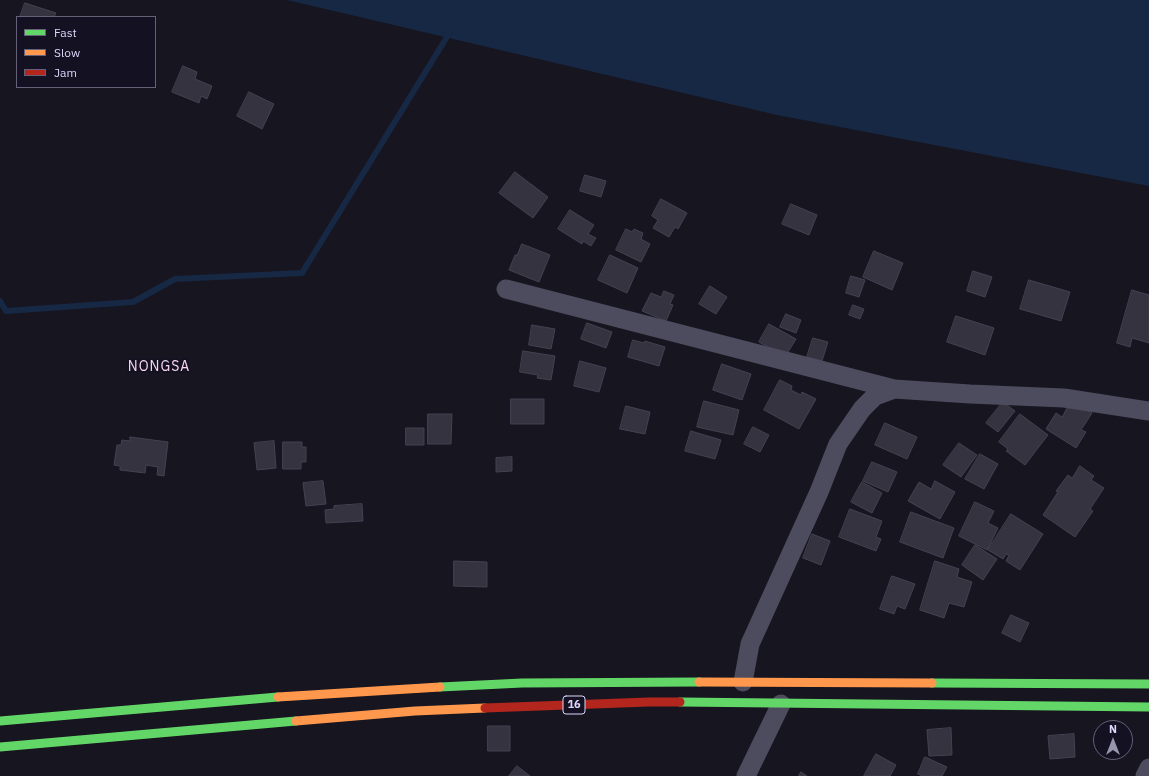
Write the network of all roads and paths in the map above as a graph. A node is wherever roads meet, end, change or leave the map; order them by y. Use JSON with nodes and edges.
{"nodes":[{"id":1,"x":506,"y":289,"type":"dead end"},
{"id":2,"x":894,"y":389,"type":"junction"},
{"id":3,"x":1149,"y":411,"type":"edge"},
{"id":4,"x":744,"y":682,"type":"junction"},
{"id":5,"x":1149,"y":684,"type":"edge"},
{"id":6,"x":781,"y":704,"type":"junction"},
{"id":7,"x":1149,"y":707,"type":"edge"},
{"id":8,"x":0,"y":721,"type":"edge"},
{"id":9,"x":0,"y":747,"type":"edge"},
{"id":10,"x":1149,"y":768,"type":"edge"},
{"id":11,"x":746,"y":776,"type":"edge"},
{"id":12,"x":1145,"y":776,"type":"edge"}],
"edges":[{"from":1,"to":2,"type":"street"},
{"from":2,"to":3,"type":"street"},
{"from":2,"to":4,"type":"street"},
{"from":4,"to":5,"type":"highway","number":"16"},
{"from":4,"to":8,"type":"highway","number":"16"},
{"from":6,"to":7,"type":"highway","number":"16"},
{"from":6,"to":9,"type":"highway","number":"16"},
{"from":6,"to":11,"type":"street"},
{"from":10,"to":12,"type":"street"}]}
